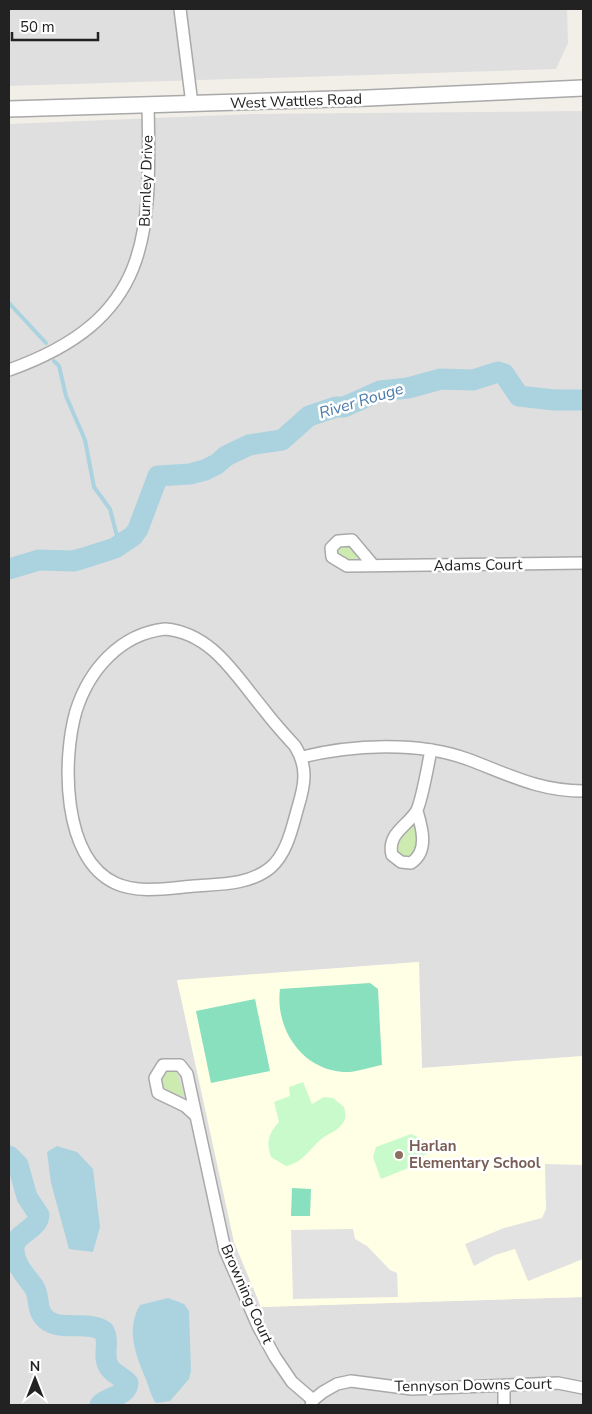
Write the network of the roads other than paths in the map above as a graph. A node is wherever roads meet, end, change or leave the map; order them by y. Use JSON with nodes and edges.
{"nodes":[{"id":1,"x":180,"y":9,"type":"edge"},
{"id":2,"x":583,"y":88,"type":"edge"},
{"id":3,"x":192,"y":104,"type":"junction"},
{"id":4,"x":148,"y":105,"type":"junction"},
{"id":5,"x":9,"y":109,"type":"edge"},
{"id":6,"x":9,"y":370,"type":"edge"},
{"id":7,"x":583,"y":564,"type":"edge"},
{"id":8,"x":373,"y":565,"type":"dead end"},
{"id":9,"x":431,"y":750,"type":"junction"},
{"id":10,"x":302,"y":757,"type":"junction"},
{"id":11,"x":583,"y":791,"type":"edge"},
{"id":12,"x":417,"y":811,"type":"dead end"},
{"id":13,"x":196,"y":1115,"type":"junction"},
{"id":14,"x":504,"y":1386,"type":"junction"},
{"id":15,"x":583,"y":1388,"type":"edge"},
{"id":16,"x":312,"y":1403,"type":"edge"},
{"id":17,"x":504,"y":1405,"type":"edge"}],
"edges":[{"from":1,"to":3,"type":"street"},
{"from":2,"to":3,"type":"street","name":"West Wattles Road"},
{"from":3,"to":4,"type":"street","name":"West Wattles Road"},
{"from":4,"to":5,"type":"street","name":"West Wattles Road"},
{"from":4,"to":6,"type":"street","name":"Burnley Drive"},
{"from":7,"to":8,"type":"street","name":"Adams Court"},
{"from":9,"to":10,"type":"street"},
{"from":9,"to":11,"type":"street"},
{"from":9,"to":12,"type":"street"},
{"from":10,"to":10,"type":"street"},
{"from":13,"to":13,"type":"street","name":"Browning Court"},
{"from":13,"to":16,"type":"street","name":"Browning Court"},
{"from":14,"to":15,"type":"street","name":"Tennyson Downs Court"},
{"from":14,"to":16,"type":"street","name":"Tennyson Downs Court"},
{"from":14,"to":17,"type":"street"}]}
